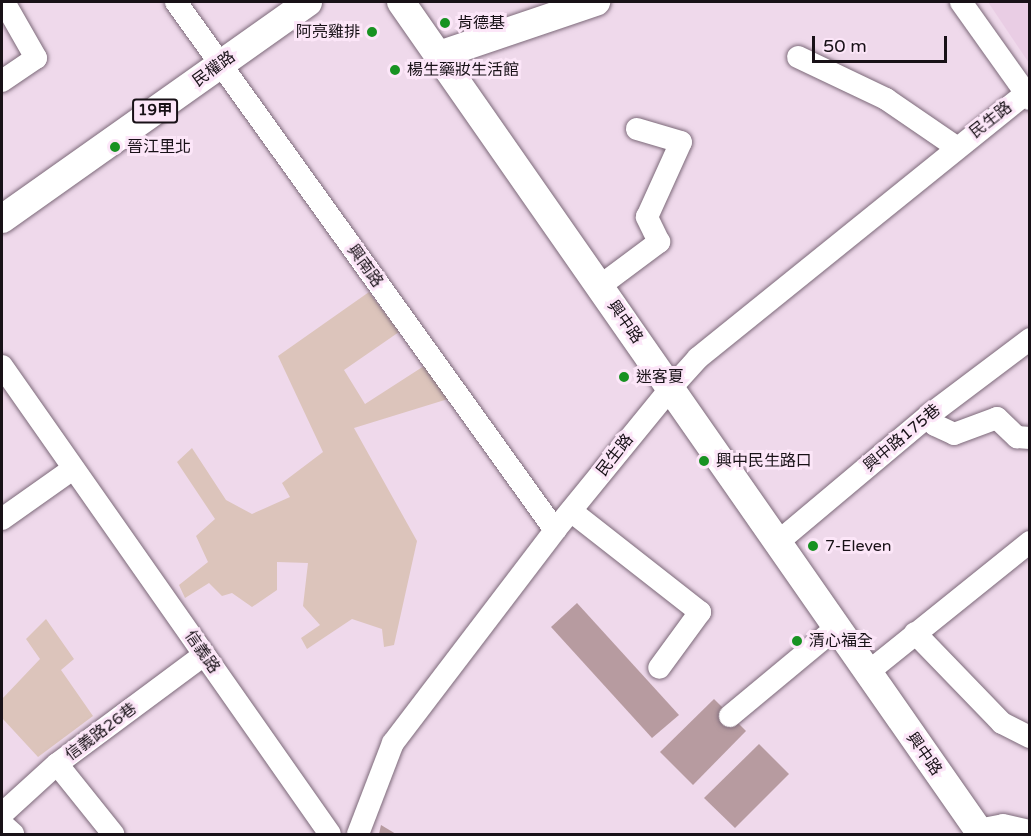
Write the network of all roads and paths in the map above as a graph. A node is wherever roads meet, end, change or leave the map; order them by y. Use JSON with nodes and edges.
{"nodes":[{"id":1,"x":4,"y":2,"type":"edge"},
{"id":2,"x":176,"y":2,"type":"edge"},
{"id":3,"x":308,"y":2,"type":"edge"},
{"id":4,"x":401,"y":2,"type":"edge"},
{"id":5,"x":596,"y":2,"type":"edge"},
{"id":6,"x":961,"y":2,"type":"edge"},
{"id":7,"x":439,"y":55,"type":"junction"},
{"id":8,"x":798,"y":57,"type":"dead end"},
{"id":9,"x":219,"y":65,"type":"junction"},
{"id":10,"x":2,"y":81,"type":"edge"},
{"id":11,"x":1028,"y":96,"type":"edge"},
{"id":12,"x":637,"y":129,"type":"dead end"},
{"id":13,"x":956,"y":147,"type":"junction"},
{"id":14,"x":2,"y":219,"type":"edge"},
{"id":15,"x":600,"y":286,"type":"junction"},
{"id":16,"x":1029,"y":339,"type":"edge"},
{"id":17,"x":2,"y":366,"type":"edge"},
{"id":18,"x":670,"y":388,"type":"junction"},
{"id":19,"x":928,"y":416,"type":"junction"},
{"id":20,"x":1029,"y":438,"type":"edge"},
{"id":21,"x":73,"y":469,"type":"junction"},
{"id":22,"x":571,"y":511,"type":"junction"},
{"id":23,"x":2,"y":519,"type":"edge"},
{"id":24,"x":555,"y":530,"type":"junction"},
{"id":25,"x":778,"y":542,"type":"junction"},
{"id":26,"x":1029,"y":542,"type":"edge"},
{"id":27,"x":836,"y":628,"type":"junction"},
{"id":28,"x":915,"y":633,"type":"junction"},
{"id":29,"x":204,"y":655,"type":"junction"},
{"id":30,"x":659,"y":668,"type":"dead end"},
{"id":31,"x":867,"y":673,"type":"junction"},
{"id":32,"x":730,"y":716,"type":"dead end"},
{"id":33,"x":1029,"y":737,"type":"edge"},
{"id":34,"x":57,"y":764,"type":"junction"},
{"id":35,"x":2,"y":814,"type":"edge"},
{"id":36,"x":2,"y":824,"type":"edge"},
{"id":37,"x":1029,"y":831,"type":"edge"},
{"id":38,"x":979,"y":833,"type":"edge"},
{"id":39,"x":13,"y":834,"type":"edge"},
{"id":40,"x":113,"y":834,"type":"edge"},
{"id":41,"x":330,"y":834,"type":"edge"},
{"id":42,"x":358,"y":834,"type":"edge"}],
"edges":[{"from":1,"to":10,"type":"street"},
{"from":2,"to":9,"type":"street","name":"興南路"},
{"from":3,"to":9,"type":"main road","name":"民權路","number":"19甲"},
{"from":4,"to":7,"type":"main road","name":"興中路"},
{"from":5,"to":7,"type":"main road"},
{"from":6,"to":11,"type":"street"},
{"from":7,"to":15,"type":"main road","name":"興中路"},
{"from":8,"to":13,"type":"street","name":"民生路"},
{"from":9,"to":14,"type":"main road","name":"民權路","number":"19甲"},
{"from":9,"to":24,"type":"street","name":"興南路"},
{"from":11,"to":13,"type":"street","name":"民生路"},
{"from":12,"to":15,"type":"street"},
{"from":13,"to":18,"type":"street","name":"民生路"},
{"from":15,"to":18,"type":"main road","name":"興中路"},
{"from":16,"to":19,"type":"street","name":"興中路175巷"},
{"from":17,"to":21,"type":"street","name":"信義路"},
{"from":18,"to":22,"type":"street","name":"民生路"},
{"from":18,"to":25,"type":"main road","name":"興中路"},
{"from":19,"to":20,"type":"street"},
{"from":19,"to":25,"type":"street","name":"興中路175巷"},
{"from":21,"to":23,"type":"street"},
{"from":21,"to":29,"type":"street","name":"信義路"},
{"from":22,"to":24,"type":"street","name":"民生路"},
{"from":22,"to":30,"type":"street"},
{"from":24,"to":42,"type":"street","name":"民生路"},
{"from":25,"to":27,"type":"main road","name":"興中路"},
{"from":26,"to":28,"type":"street"},
{"from":27,"to":31,"type":"main road","name":"興中路"},
{"from":27,"to":32,"type":"street"},
{"from":28,"to":31,"type":"street"},
{"from":28,"to":33,"type":"street"},
{"from":29,"to":34,"type":"street","name":"信義路26巷"},
{"from":29,"to":41,"type":"street","name":"信義路"},
{"from":31,"to":38,"type":"main road","name":"興中路"},
{"from":34,"to":35,"type":"street","name":"信義路26巷"},
{"from":34,"to":40,"type":"street"},
{"from":36,"to":39,"type":"street"},
{"from":37,"to":38,"type":"street"}]}
